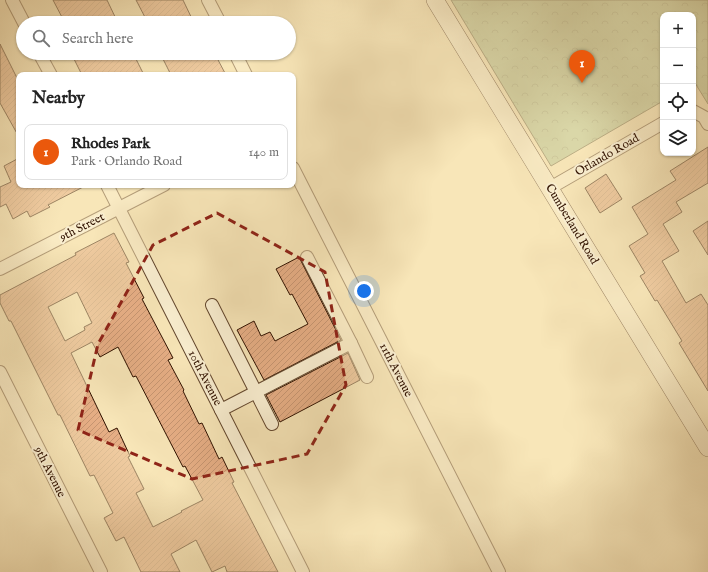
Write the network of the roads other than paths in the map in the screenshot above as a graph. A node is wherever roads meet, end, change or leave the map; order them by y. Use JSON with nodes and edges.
{"nodes":[{"id":1,"x":12,"y":0,"type":"edge"},
{"id":2,"x":208,"y":0,"type":"edge"},
{"id":3,"x":435,"y":0,"type":"edge"},
{"id":4,"x":20,"y":16,"type":"edge"},
{"id":5,"x":216,"y":16,"type":"edge"},
{"id":6,"x":43,"y":60,"type":"edge"},
{"id":7,"x":238,"y":60,"type":"edge"},
{"id":8,"x":49,"y":72,"type":"edge"},
{"id":9,"x":244,"y":72,"type":"edge"},
{"id":10,"x":696,"y":113,"type":"edge"},
{"id":11,"x":708,"y":124,"type":"edge"},
{"id":12,"x":660,"y":125,"type":"edge"},
{"id":13,"x":296,"y":174,"type":"edge"},
{"id":14,"x":108,"y":188,"type":"edge"},
{"id":15,"x":158,"y":188,"type":"edge"},
{"id":16,"x":550,"y":188,"type":"junction"},
{"id":17,"x":118,"y":208,"type":"junction"},
{"id":18,"x":307,"y":257,"type":"dead end"},
{"id":19,"x":0,"y":269,"type":"edge"},
{"id":20,"x":212,"y":305,"type":"dead end"},
{"id":21,"x":351,"y":343,"type":"junction"},
{"id":22,"x":0,"y":372,"type":"edge"},
{"id":23,"x":367,"y":378,"type":"dead end"},
{"id":24,"x":256,"y":392,"type":"junction"},
{"id":25,"x":221,"y":410,"type":"junction"},
{"id":26,"x":272,"y":424,"type":"dead end"},
{"id":27,"x":708,"y":448,"type":"edge"},
{"id":28,"x":101,"y":572,"type":"edge"},
{"id":29,"x":303,"y":572,"type":"edge"},
{"id":30,"x":499,"y":572,"type":"edge"}],
"edges":[{"from":1,"to":4,"type":"street"},
{"from":2,"to":5,"type":"street"},
{"from":3,"to":16,"type":"street","name":"Cumberland Road"},
{"from":6,"to":8,"type":"street"},
{"from":7,"to":9,"type":"street"},
{"from":10,"to":11,"type":"street"},
{"from":12,"to":16,"type":"street","name":"Orlando Road"},
{"from":13,"to":30,"type":"street","name":"11th Avenue"},
{"from":14,"to":17,"type":"street","name":"10th Avenue"},
{"from":15,"to":17,"type":"street","name":"9th Street"},
{"from":16,"to":27,"type":"street","name":"Cumberland Road"},
{"from":17,"to":19,"type":"street","name":"9th Street"},
{"from":17,"to":25,"type":"street","name":"10th Avenue"},
{"from":18,"to":21,"type":"street"},
{"from":20,"to":24,"type":"street"},
{"from":21,"to":23,"type":"street"},
{"from":21,"to":24,"type":"street"},
{"from":22,"to":28,"type":"street","name":"9th Avenue"},
{"from":24,"to":25,"type":"street"},
{"from":24,"to":26,"type":"street"},
{"from":25,"to":29,"type":"street","name":"10th Avenue"}]}
